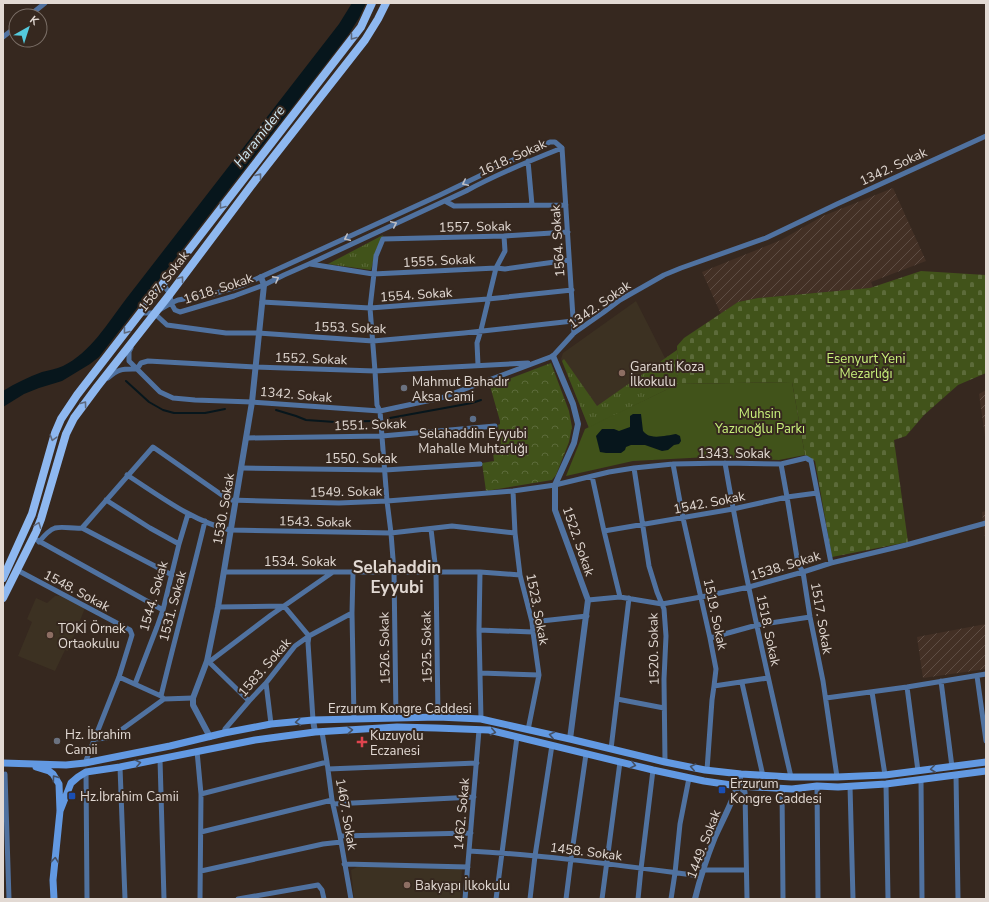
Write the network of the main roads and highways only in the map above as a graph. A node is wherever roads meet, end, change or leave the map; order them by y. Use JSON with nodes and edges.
{"nodes":[{"id":1,"x":372,"y":3,"type":"edge"},
{"id":2,"x":386,"y":3,"type":"edge"},
{"id":3,"x":3,"y":578,"type":"edge"},
{"id":4,"x":3,"y":598,"type":"edge"},
{"id":5,"x":986,"y":762,"type":"edge"},
{"id":6,"x":3,"y":764,"type":"edge"},
{"id":7,"x":25,"y":764,"type":"junction"},
{"id":8,"x":986,"y":771,"type":"edge"},
{"id":9,"x":60,"y":811,"type":"junction"},
{"id":10,"x":54,"y":899,"type":"edge"}],
"edges":[{"from":1,"to":3,"type":"main road","name":"1587. Sokak","one_way":true},
{"from":4,"to":2,"type":"main road","name":"1587. Sokak","one_way":true},
{"from":5,"to":7,"type":"main road","name":"Erzurum Kongre Caddesi","one_way":true},
{"from":6,"to":7,"type":"main road","name":"Erzurum Kongre Caddesi"},
{"from":9,"to":7,"type":"main road","one_way":true},
{"from":9,"to":8,"type":"main road","name":"Erzurum Kongre Caddesi","one_way":true},
{"from":10,"to":9,"type":"main road","one_way":true}]}
